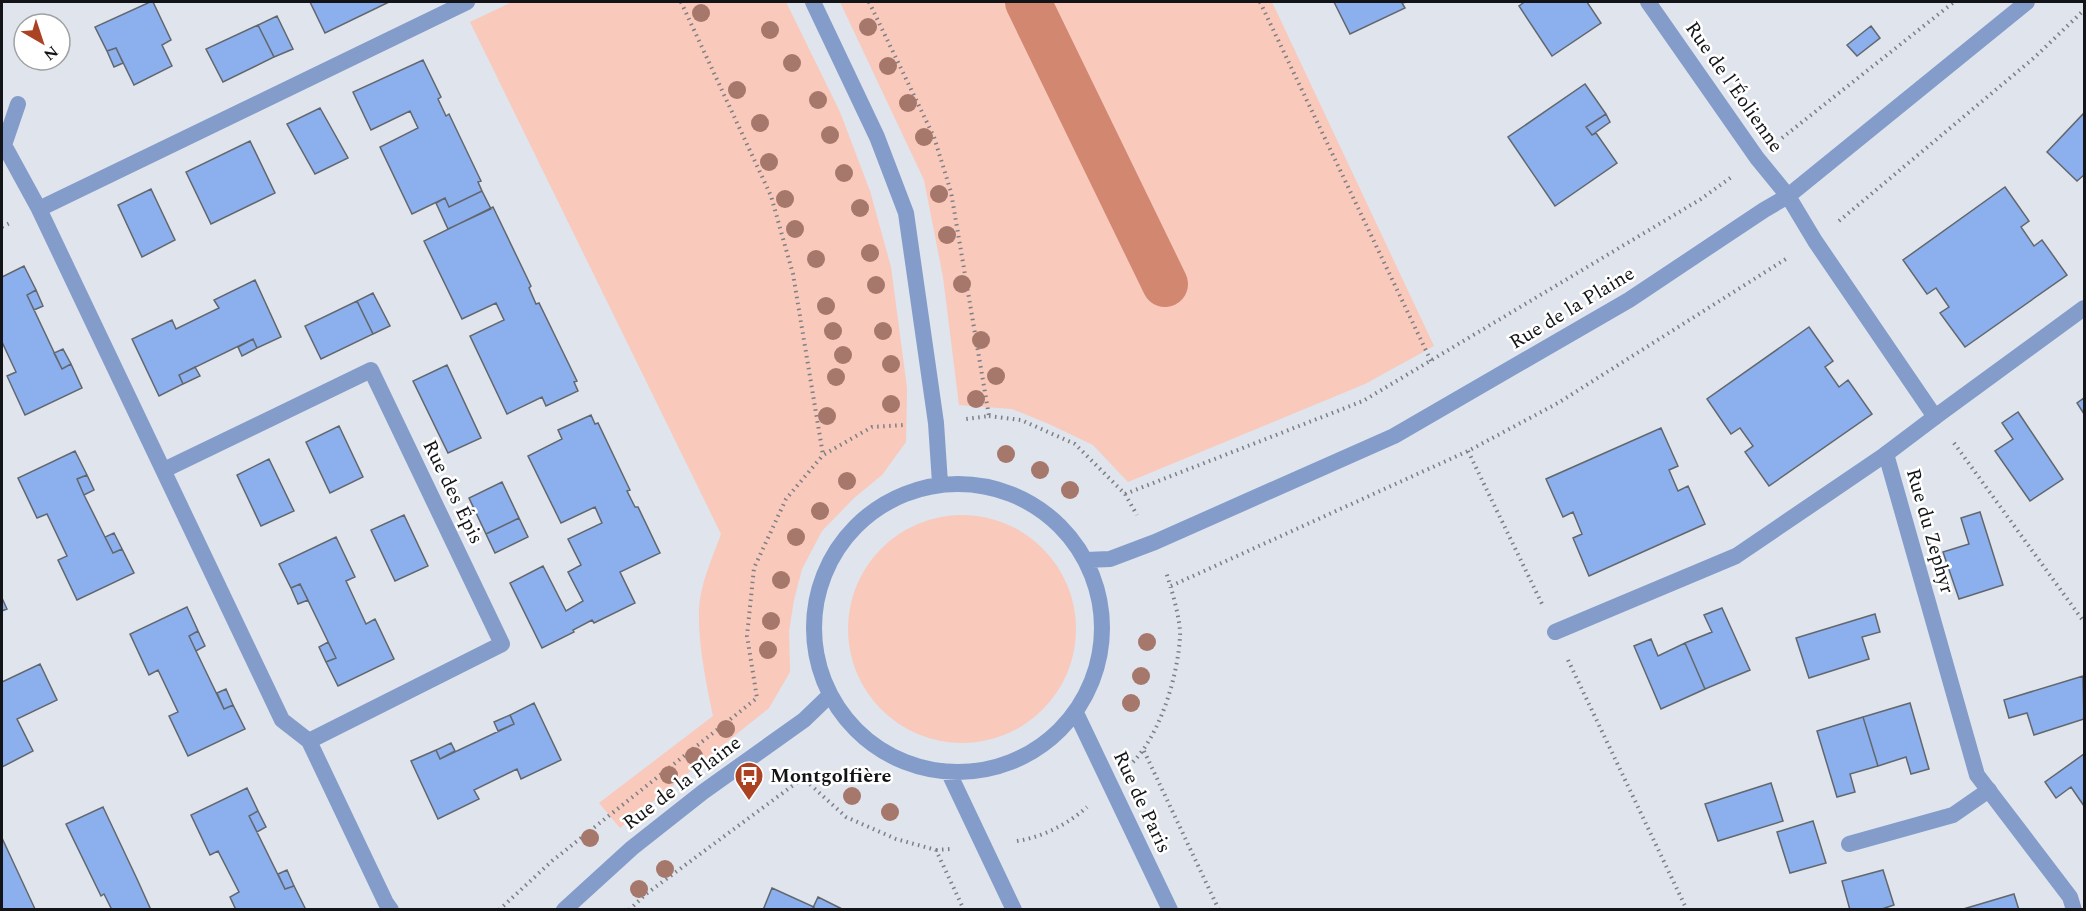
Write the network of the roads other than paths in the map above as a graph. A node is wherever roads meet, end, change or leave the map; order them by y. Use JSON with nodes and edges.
{"nodes":[{"id":1,"x":467,"y":2,"type":"edge"},
{"id":2,"x":813,"y":2,"type":"edge"},
{"id":3,"x":1648,"y":2,"type":"edge"},
{"id":4,"x":2027,"y":2,"type":"edge"},
{"id":5,"x":18,"y":104,"type":"dead end"},
{"id":6,"x":1788,"y":196,"type":"junction"},
{"id":7,"x":39,"y":209,"type":"junction"},
{"id":8,"x":2085,"y":308,"type":"edge"},
{"id":9,"x":1935,"y":417,"type":"junction"},
{"id":10,"x":1886,"y":454,"type":"junction"},
{"id":11,"x":164,"y":470,"type":"junction"},
{"id":12,"x":940,"y":483,"type":"junction"},
{"id":13,"x":1086,"y":560,"type":"junction"},
{"id":14,"x":1555,"y":632,"type":"road end"},
{"id":15,"x":830,"y":695,"type":"junction"},
{"id":16,"x":1076,"y":713,"type":"junction"},
{"id":17,"x":309,"y":741,"type":"junction"},
{"id":18,"x":949,"y":773,"type":"junction"},
{"id":19,"x":1989,"y":790,"type":"junction"},
{"id":20,"x":1850,"y":844,"type":"dead end"},
{"id":21,"x":391,"y":909,"type":"edge"},
{"id":22,"x":564,"y":909,"type":"edge"},
{"id":23,"x":1014,"y":909,"type":"edge"},
{"id":24,"x":1170,"y":909,"type":"edge"},
{"id":25,"x":2074,"y":909,"type":"edge"}],
"edges":[{"from":1,"to":7,"type":"street"},
{"from":2,"to":12,"type":"street"},
{"from":3,"to":6,"type":"street","name":"Rue de l'Éolienne"},
{"from":4,"to":6,"type":"street","name":"Rue de la Plaine"},
{"from":5,"to":7,"type":"street"},
{"from":6,"to":9,"type":"street"},
{"from":6,"to":13,"type":"street","name":"Rue de la Plaine"},
{"from":7,"to":11,"type":"street"},
{"from":8,"to":9,"type":"street","name":"Rue du Zephyr"},
{"from":9,"to":10,"type":"street","name":"Rue du Zephyr"},
{"from":10,"to":14,"type":"street"},
{"from":10,"to":19,"type":"street","name":"Rue du Zephyr"},
{"from":11,"to":17,"type":"street"},
{"from":11,"to":17,"type":"street","name":"Rue des Épis"},
{"from":12,"to":13,"type":"street"},
{"from":12,"to":15,"type":"street"},
{"from":13,"to":16,"type":"street"},
{"from":15,"to":18,"type":"street"},
{"from":15,"to":22,"type":"street","name":"Rue de la Plaine"},
{"from":16,"to":18,"type":"street"},
{"from":16,"to":24,"type":"street","name":"Rue de Paris"},
{"from":17,"to":21,"type":"street"},
{"from":18,"to":23,"type":"street"},
{"from":19,"to":20,"type":"street"},
{"from":19,"to":25,"type":"street","name":"Rue du Zephyr"}]}
